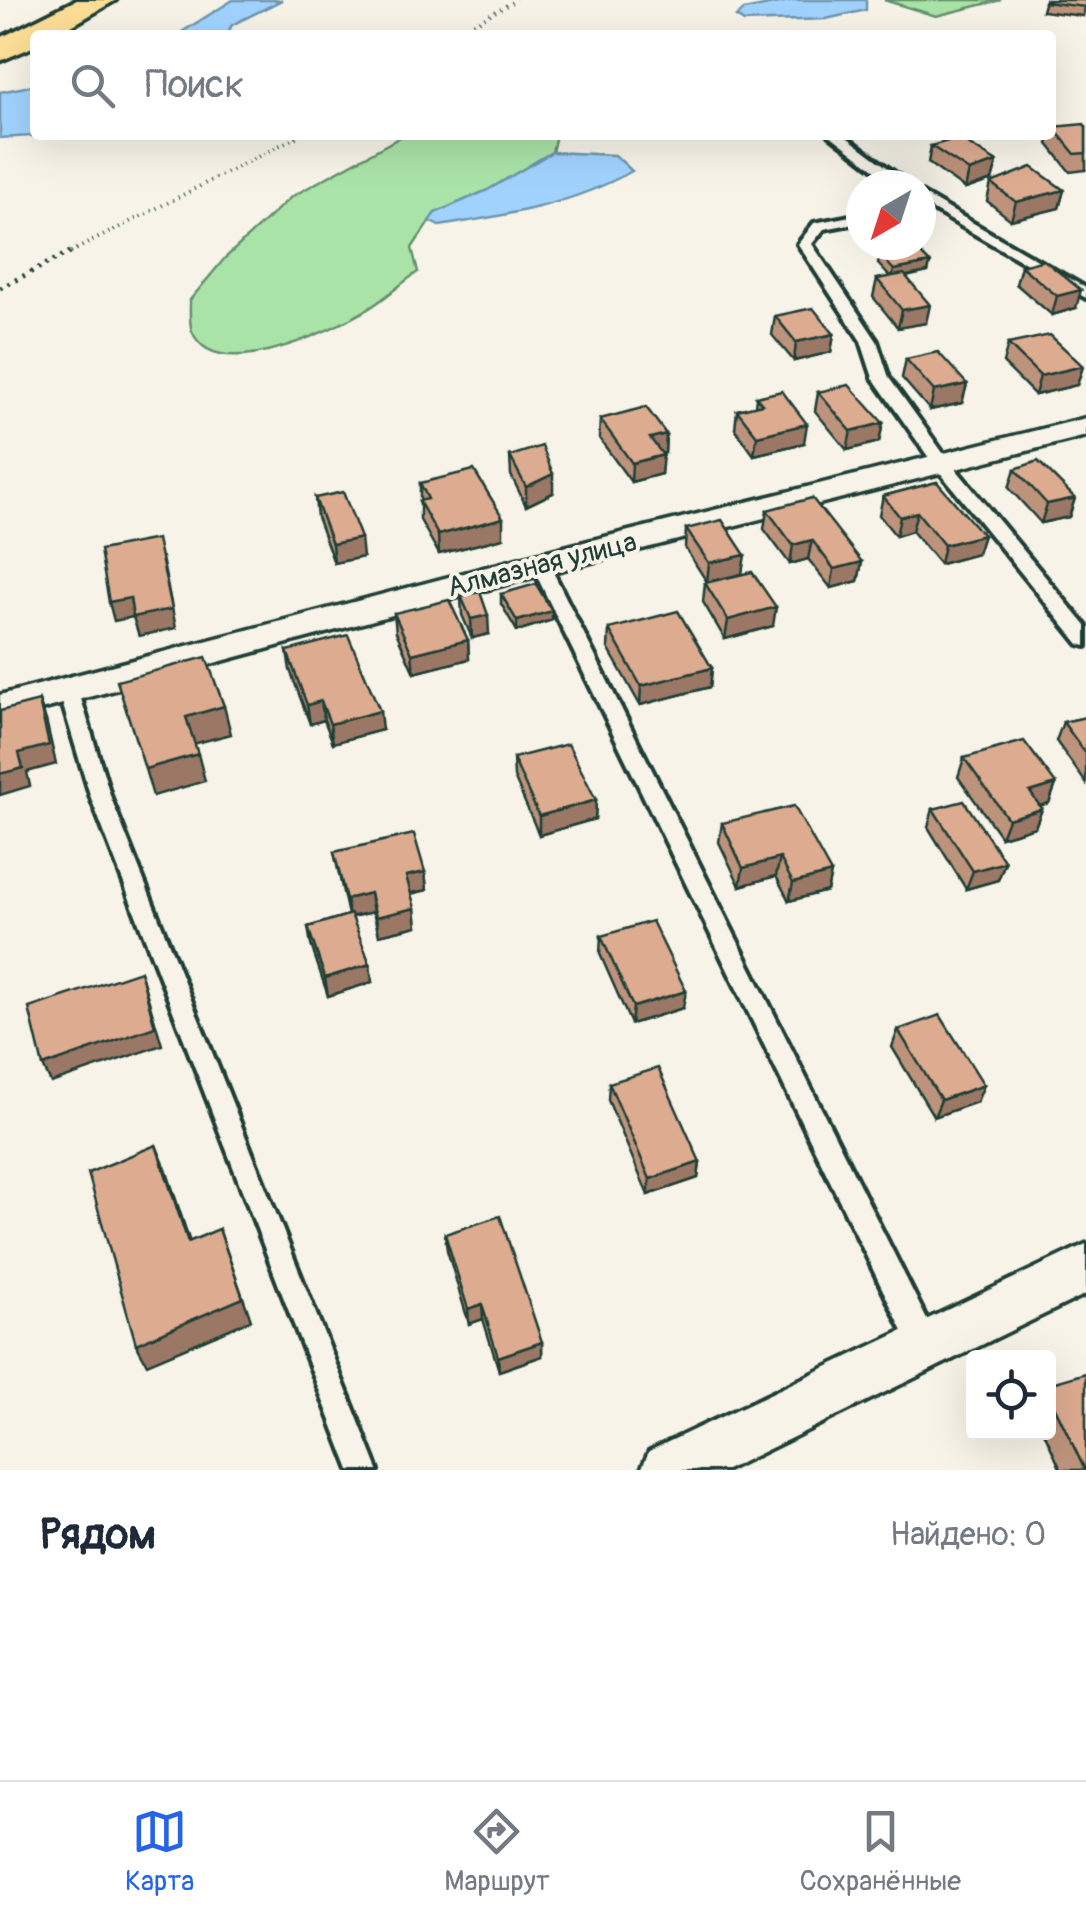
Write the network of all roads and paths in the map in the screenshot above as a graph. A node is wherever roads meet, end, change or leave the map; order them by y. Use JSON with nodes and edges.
{"nodes":[{"id":1,"x":100,"y":0,"type":"edge"},
{"id":2,"x":516,"y":0,"type":"edge"},
{"id":3,"x":43,"y":30,"type":"edge"},
{"id":4,"x":462,"y":30,"type":"edge"},
{"id":5,"x":290,"y":140,"type":"edge"},
{"id":6,"x":843,"y":140,"type":"edge"},
{"id":7,"x":884,"y":170,"type":"edge"},
{"id":8,"x":936,"y":214,"type":"edge"},
{"id":9,"x":846,"y":221,"type":"edge"},
{"id":10,"x":0,"y":288,"type":"edge"},
{"id":11,"x":1086,"y":294,"type":"edge"},
{"id":12,"x":1086,"y":427,"type":"edge"},
{"id":13,"x":940,"y":461,"type":"junction"},
{"id":14,"x":540,"y":564,"type":"junction"},
{"id":15,"x":1086,"y":640,"type":"edge"},
{"id":16,"x":69,"y":692,"type":"junction"},
{"id":17,"x":0,"y":708,"type":"edge"},
{"id":18,"x":1086,"y":1268,"type":"edge"},
{"id":19,"x":924,"y":1344,"type":"junction"},
{"id":20,"x":364,"y":1470,"type":"edge"},
{"id":21,"x":668,"y":1470,"type":"edge"}],
"edges":[{"from":1,"to":3,"type":"main road"},
{"from":2,"to":4,"type":"path"},
{"from":5,"to":10,"type":"path"},
{"from":6,"to":7,"type":"lane"},
{"from":8,"to":11,"type":"lane"},
{"from":9,"to":13,"type":"lane"},
{"from":12,"to":13,"type":"street","name":"Алмазная улица"},
{"from":13,"to":14,"type":"street","name":"Алмазная улица"},
{"from":13,"to":15,"type":"lane"},
{"from":14,"to":16,"type":"street","name":"Алмазная улица"},
{"from":14,"to":19,"type":"lane"},
{"from":16,"to":17,"type":"street","name":"Алмазная улица"},
{"from":16,"to":20,"type":"lane"},
{"from":18,"to":19,"type":"street"},
{"from":19,"to":21,"type":"street"}]}
